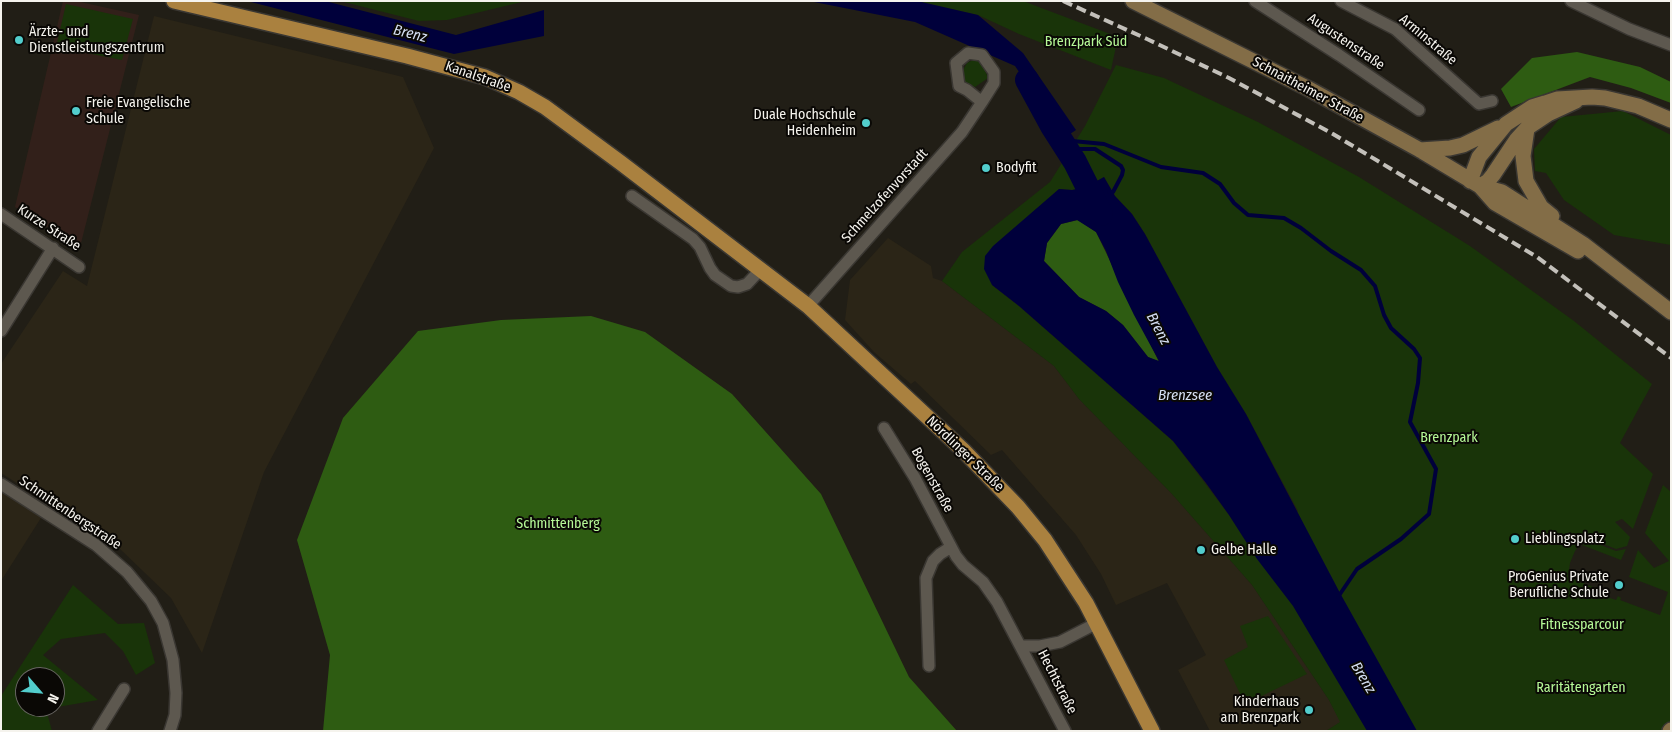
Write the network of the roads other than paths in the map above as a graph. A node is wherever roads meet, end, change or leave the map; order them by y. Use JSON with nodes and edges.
{"nodes":[{"id":1,"x":174,"y":1,"type":"edge"},
{"id":2,"x":1133,"y":1,"type":"edge"},
{"id":3,"x":1255,"y":1,"type":"edge"},
{"id":4,"x":1340,"y":1,"type":"edge"},
{"id":5,"x":1571,"y":1,"type":"edge"},
{"id":6,"x":1671,"y":45,"type":"edge"},
{"id":7,"x":1003,"y":71,"type":"dead end"},
{"id":8,"x":994,"y":83,"type":"junction"},
{"id":9,"x":1582,"y":98,"type":"junction"},
{"id":10,"x":1492,"y":101,"type":"dead end"},
{"id":11,"x":982,"y":102,"type":"junction"},
{"id":12,"x":1419,"y":110,"type":"dead end"},
{"id":13,"x":1671,"y":120,"type":"edge"},
{"id":14,"x":1506,"y":124,"type":"junction"},
{"id":15,"x":1527,"y":128,"type":"junction"},
{"id":16,"x":1420,"y":150,"type":"junction"},
{"id":17,"x":1475,"y":183,"type":"junction"},
{"id":18,"x":632,"y":196,"type":"dead end"},
{"id":19,"x":1,"y":214,"type":"edge"},
{"id":20,"x":1566,"y":232,"type":"junction"},
{"id":21,"x":53,"y":248,"type":"junction"},
{"id":22,"x":79,"y":266,"type":"dead end"},
{"id":23,"x":1610,"y":266,"type":"junction"},
{"id":24,"x":761,"y":269,"type":"junction"},
{"id":25,"x":808,"y":306,"type":"junction"},
{"id":26,"x":1671,"y":312,"type":"edge"},
{"id":27,"x":1,"y":331,"type":"edge"},
{"id":28,"x":884,"y":428,"type":"dead end"},
{"id":29,"x":1,"y":484,"type":"edge"},
{"id":30,"x":951,"y":548,"type":"junction"},
{"id":31,"x":1097,"y":623,"type":"junction"},
{"id":32,"x":1022,"y":646,"type":"junction"},
{"id":33,"x":930,"y":666,"type":"dead end"},
{"id":34,"x":124,"y":689,"type":"dead end"},
{"id":35,"x":98,"y":731,"type":"edge"},
{"id":36,"x":170,"y":731,"type":"edge"},
{"id":37,"x":1065,"y":731,"type":"edge"},
{"id":38,"x":1152,"y":731,"type":"edge"}],
"edges":[{"from":1,"to":24,"type":"main road","name":"Kanalstraße"},
{"from":2,"to":16,"type":"street","name":"Schnaitheimer Straße"},
{"from":3,"to":12,"type":"street","name":"Augustenstraße"},
{"from":4,"to":10,"type":"street","name":"Arminstraße"},
{"from":5,"to":6,"type":"street"},
{"from":7,"to":8,"type":"street","name":"Schmelzofenvorstadt"},
{"from":8,"to":11,"type":"street","name":"Schmelzofenvorstadt"},
{"from":8,"to":11,"type":"street"},
{"from":9,"to":13,"type":"street"},
{"from":9,"to":14,"type":"street"},
{"from":9,"to":15,"type":"street"},
{"from":11,"to":25,"type":"street","name":"Schmelzofenvorstadt"},
{"from":14,"to":16,"type":"street"},
{"from":14,"to":17,"type":"street"},
{"from":15,"to":17,"type":"street"},
{"from":15,"to":20,"type":"street"},
{"from":16,"to":17,"type":"street","name":"Schnaitheimer Straße"},
{"from":17,"to":20,"type":"street","name":"Schnaitheimer Straße"},
{"from":17,"to":23,"type":"street","name":"Schnaitheimer Straße"},
{"from":18,"to":24,"type":"street"},
{"from":19,"to":21,"type":"street","name":"Kurze Straße"},
{"from":20,"to":23,"type":"street","name":"Schnaitheimer Straße"},
{"from":21,"to":22,"type":"street","name":"Kurze Straße"},
{"from":21,"to":27,"type":"street"},
{"from":23,"to":26,"type":"street","name":"Schnaitheimer Straße"},
{"from":24,"to":25,"type":"main road","name":"Kanalstraße"},
{"from":25,"to":31,"type":"main road","name":"Nördlinger Straße"},
{"from":28,"to":30,"type":"street","name":"Bogenstraße"},
{"from":29,"to":36,"type":"street","name":"Schmittenbergstraße"},
{"from":30,"to":32,"type":"street","name":"Bogenstraße"},
{"from":30,"to":33,"type":"street"},
{"from":31,"to":32,"type":"street"},
{"from":31,"to":38,"type":"main road","name":"Nördlinger Straße"},
{"from":32,"to":37,"type":"street","name":"Hechtstraße"},
{"from":34,"to":35,"type":"street"}]}
